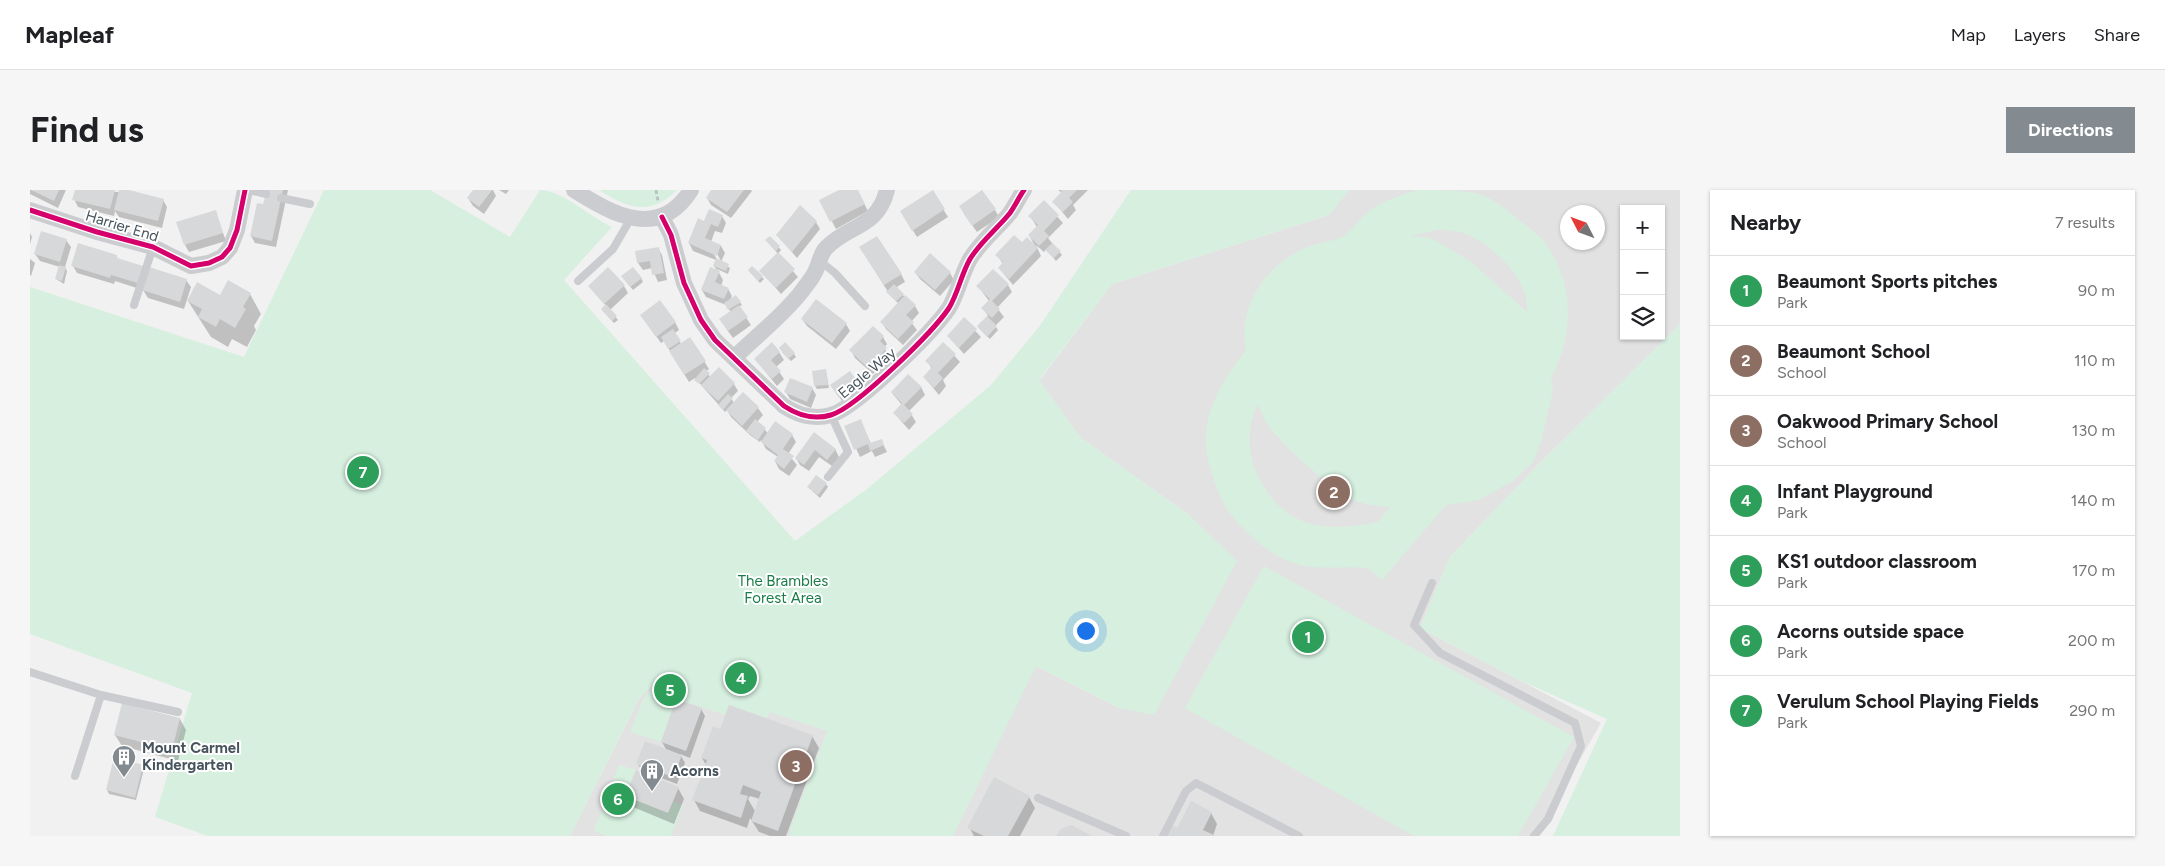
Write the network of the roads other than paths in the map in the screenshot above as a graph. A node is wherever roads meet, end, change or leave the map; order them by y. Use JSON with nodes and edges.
{"nodes":[{"id":1,"x":247,"y":190,"type":"edge"},
{"id":2,"x":574,"y":190,"type":"edge"},
{"id":3,"x":691,"y":190,"type":"edge"},
{"id":4,"x":887,"y":190,"type":"edge"},
{"id":5,"x":1024,"y":190,"type":"edge"},
{"id":6,"x":266,"y":194,"type":"dead end"},
{"id":7,"x":281,"y":198,"type":"dead end"},
{"id":8,"x":310,"y":204,"type":"dead end"},
{"id":9,"x":30,"y":210,"type":"edge"},
{"id":10,"x":662,"y":216,"type":"junction"},
{"id":11,"x":631,"y":218,"type":"junction"},
{"id":12,"x":153,"y":247,"type":"junction"},
{"id":13,"x":820,"y":261,"type":"junction"},
{"id":14,"x":578,"y":281,"type":"dead end"},
{"id":15,"x":134,"y":305,"type":"dead end"},
{"id":16,"x":865,"y":306,"type":"dead end"},
{"id":17,"x":734,"y":358,"type":"junction"},
{"id":18,"x":831,"y":415,"type":"junction"},
{"id":19,"x":828,"y":477,"type":"dead end"},
{"id":20,"x":1432,"y":583,"type":"dead end"},
{"id":21,"x":30,"y":672,"type":"edge"},
{"id":22,"x":101,"y":695,"type":"junction"},
{"id":23,"x":178,"y":712,"type":"dead end"},
{"id":24,"x":75,"y":776,"type":"dead end"},
{"id":25,"x":1038,"y":798,"type":"dead end"},
{"id":26,"x":1126,"y":836,"type":"edge"},
{"id":27,"x":1163,"y":836,"type":"edge"},
{"id":28,"x":1299,"y":836,"type":"edge"},
{"id":29,"x":1534,"y":836,"type":"edge"}],
"edges":[{"from":1,"to":6,"type":"lane"},
{"from":1,"to":12,"type":"street","name":"Harrier End"},
{"from":2,"to":11,"type":"street"},
{"from":3,"to":10,"type":"street"},
{"from":4,"to":13,"type":"street"},
{"from":5,"to":18,"type":"street","name":"Eagle Way"},
{"from":7,"to":8,"type":"lane"},
{"from":9,"to":12,"type":"street","name":"Harrier End"},
{"from":10,"to":11,"type":"street"},
{"from":10,"to":17,"type":"street","name":"Eagle Way"},
{"from":11,"to":14,"type":"lane"},
{"from":12,"to":15,"type":"lane"},
{"from":13,"to":16,"type":"lane"},
{"from":13,"to":17,"type":"street"},
{"from":17,"to":18,"type":"street","name":"Eagle Way"},
{"from":18,"to":19,"type":"lane"},
{"from":20,"to":29,"type":"lane"},
{"from":21,"to":22,"type":"lane"},
{"from":22,"to":23,"type":"lane"},
{"from":22,"to":24,"type":"lane"},
{"from":25,"to":26,"type":"lane"},
{"from":27,"to":28,"type":"lane"}]}
